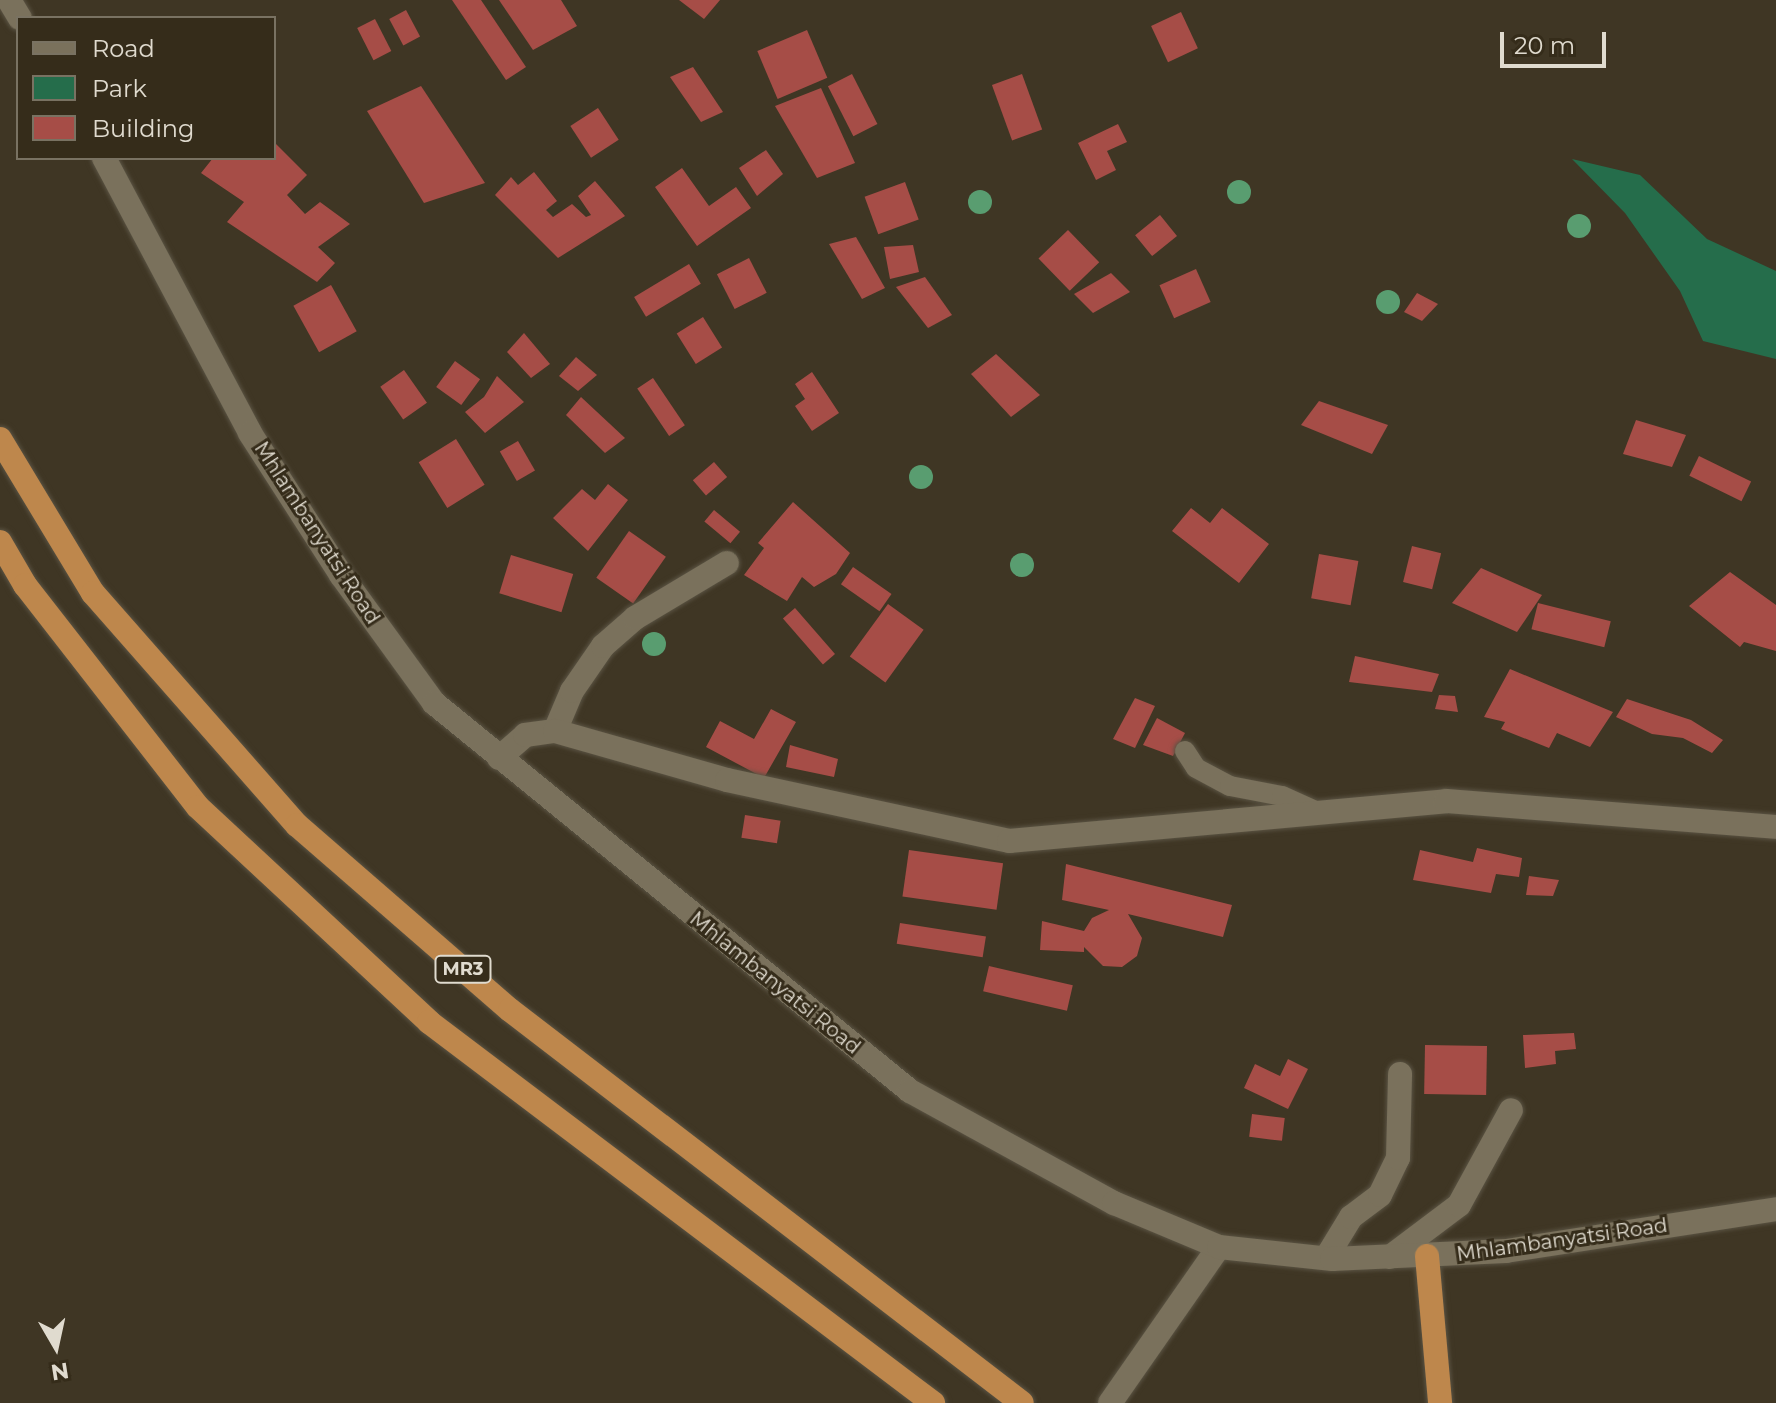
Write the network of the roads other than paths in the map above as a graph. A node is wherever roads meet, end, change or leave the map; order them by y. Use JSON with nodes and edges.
{"nodes":[{"id":1,"x":105,"y":160,"type":"edge"},
{"id":2,"x":0,"y":439,"type":"edge"},
{"id":3,"x":0,"y":542,"type":"edge"},
{"id":4,"x":727,"y":563,"type":"dead end"},
{"id":5,"x":555,"y":731,"type":"junction"},
{"id":6,"x":1185,"y":751,"type":"dead end"},
{"id":7,"x":499,"y":758,"type":"junction"},
{"id":8,"x":1316,"y":811,"type":"junction"},
{"id":9,"x":1776,"y":827,"type":"edge"},
{"id":10,"x":1400,"y":1074,"type":"dead end"},
{"id":11,"x":1511,"y":1110,"type":"dead end"},
{"id":12,"x":1776,"y":1209,"type":"edge"},
{"id":13,"x":1219,"y":1247,"type":"junction"},
{"id":14,"x":1427,"y":1256,"type":"junction"},
{"id":15,"x":1390,"y":1257,"type":"junction"},
{"id":16,"x":1326,"y":1258,"type":"junction"},
{"id":17,"x":933,"y":1403,"type":"edge"},
{"id":18,"x":1022,"y":1403,"type":"edge"},
{"id":19,"x":1110,"y":1403,"type":"edge"},
{"id":20,"x":1440,"y":1403,"type":"edge"}],
"edges":[{"from":1,"to":7,"type":"main road","name":"Mhlambanyatsi Road"},
{"from":2,"to":18,"type":"highway","number":"MR3"},
{"from":3,"to":17,"type":"highway"},
{"from":4,"to":5,"type":"main road"},
{"from":5,"to":7,"type":"main road"},
{"from":5,"to":8,"type":"main road"},
{"from":6,"to":8,"type":"lane"},
{"from":7,"to":13,"type":"main road","name":"Mhlambanyatsi Road"},
{"from":8,"to":9,"type":"main road"},
{"from":10,"to":16,"type":"main road"},
{"from":11,"to":15,"type":"main road"},
{"from":12,"to":14,"type":"main road","name":"Mhlambanyatsi Road"},
{"from":13,"to":16,"type":"main road","name":"Mhlambanyatsi Road"},
{"from":13,"to":19,"type":"main road"},
{"from":14,"to":15,"type":"main road","name":"Mhlambanyatsi Road"},
{"from":14,"to":20,"type":"highway"},
{"from":15,"to":16,"type":"main road","name":"Mhlambanyatsi Road"}]}
